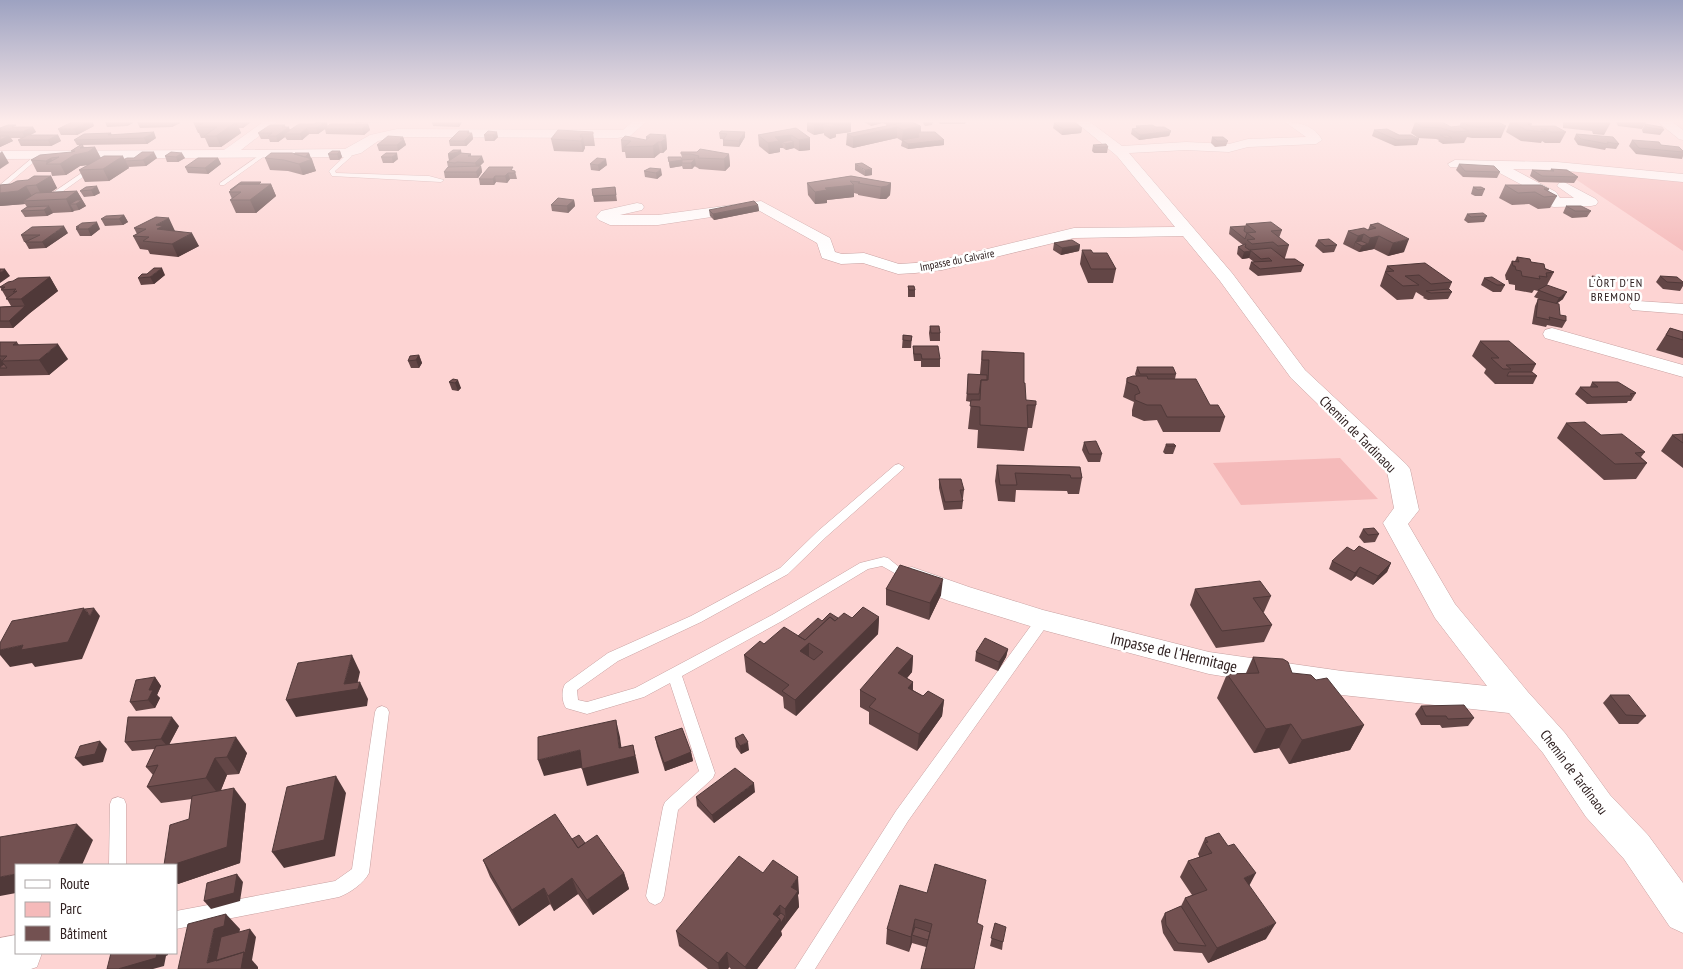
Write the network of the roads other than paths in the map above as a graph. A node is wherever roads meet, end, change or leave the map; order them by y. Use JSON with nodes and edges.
{"nodes":[{"id":1,"x":25,"y":167,"type":"edge"},
{"id":2,"x":94,"y":167,"type":"edge"},
{"id":3,"x":245,"y":167,"type":"edge"},
{"id":4,"x":336,"y":167,"type":"edge"},
{"id":5,"x":1133,"y":167,"type":"edge"},
{"id":6,"x":1499,"y":167,"type":"edge"},
{"id":7,"x":1570,"y":167,"type":"edge"},
{"id":8,"x":1683,"y":178,"type":"edge"},
{"id":9,"x":441,"y":180,"type":"dead end"},
{"id":10,"x":222,"y":184,"type":"dead end"},
{"id":11,"x":1564,"y":186,"type":"dead end"},
{"id":12,"x":0,"y":190,"type":"edge"},
{"id":13,"x":8,"y":194,"type":"edge"},
{"id":14,"x":51,"y":201,"type":"edge"},
{"id":15,"x":637,"y":207,"type":"dead end"},
{"id":16,"x":1187,"y":231,"type":"junction"},
{"id":17,"x":1638,"y":306,"type":"dead end"},
{"id":18,"x":1683,"y":309,"type":"edge"},
{"id":19,"x":1552,"y":334,"type":"dead end"},
{"id":20,"x":1683,"y":371,"type":"edge"},
{"id":21,"x":899,"y":467,"type":"dead end"},
{"id":22,"x":898,"y":571,"type":"joint"},
{"id":23,"x":1044,"y":620,"type":"junction"},
{"id":24,"x":674,"y":674,"type":"junction"},
{"id":25,"x":1517,"y":701,"type":"junction"},
{"id":26,"x":382,"y":712,"type":"dead end"},
{"id":27,"x":118,"y":804,"type":"dead end"},
{"id":28,"x":118,"y":864,"type":"edge"},
{"id":29,"x":655,"y":896,"type":"dead end"},
{"id":30,"x":1683,"y":914,"type":"edge"},
{"id":31,"x":178,"y":920,"type":"edge"},
{"id":32,"x":17,"y":954,"type":"edge"},
{"id":33,"x":0,"y":957,"type":"edge"},
{"id":34,"x":804,"y":969,"type":"edge"}],
"edges":[{"from":1,"to":12,"type":"lane"},
{"from":2,"to":14,"type":"lane"},
{"from":3,"to":10,"type":"lane"},
{"from":4,"to":9,"type":"lane"},
{"from":5,"to":16,"type":"street","name":"Chemin de Tardinaou"},
{"from":6,"to":11,"type":"street"},
{"from":7,"to":8,"type":"street"},
{"from":12,"to":13,"type":"lane"},
{"from":15,"to":16,"type":"street","name":"Impasse du Calvaire"},
{"from":16,"to":25,"type":"street","name":"Chemin de Tardinaou"},
{"from":17,"to":18,"type":"street"},
{"from":19,"to":20,"type":"street"},
{"from":21,"to":24,"type":"lane"},
{"from":22,"to":23,"type":"street","name":"Impasse de l'Hermitage"},
{"from":22,"to":24,"type":"lane"},
{"from":23,"to":25,"type":"street","name":"Impasse de l'Hermitage"},
{"from":23,"to":34,"type":"lane"},
{"from":24,"to":29,"type":"lane"},
{"from":25,"to":30,"type":"street","name":"Chemin de Tardinaou"},
{"from":26,"to":31,"type":"lane"},
{"from":27,"to":28,"type":"lane"},
{"from":32,"to":33,"type":"street"}]}
